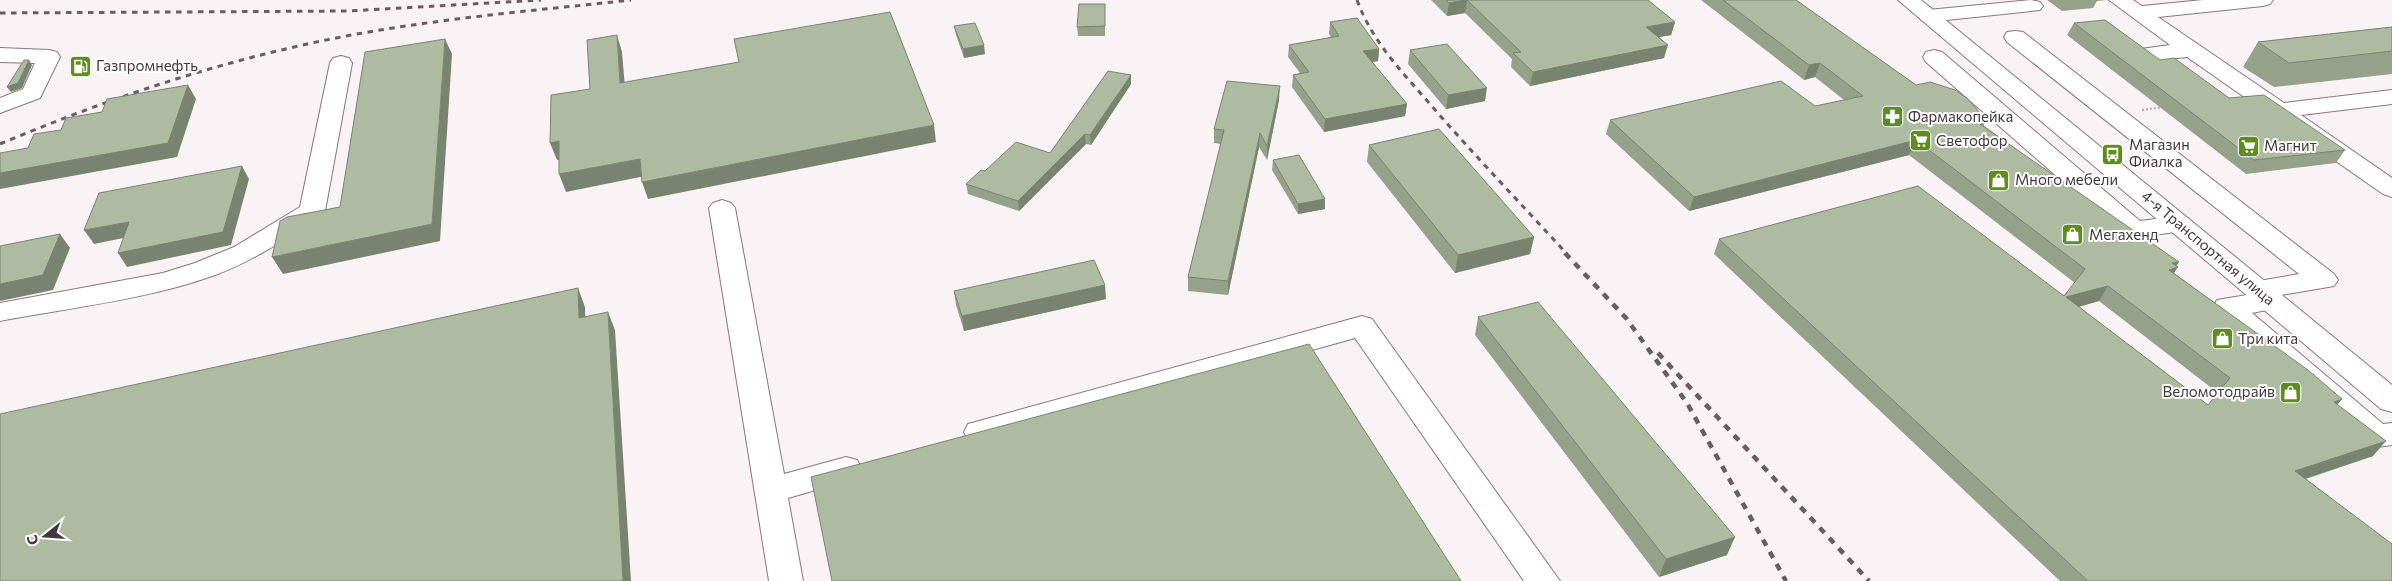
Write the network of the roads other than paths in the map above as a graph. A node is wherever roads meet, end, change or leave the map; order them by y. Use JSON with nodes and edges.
{"nodes":[{"id":1,"x":1908,"y":0,"type":"edge"},
{"id":2,"x":2262,"y":0,"type":"edge"},
{"id":3,"x":2128,"y":6,"type":"edge"},
{"id":4,"x":2034,"y":7,"type":"edge"},
{"id":5,"x":1928,"y":16,"type":"junction"},
{"id":6,"x":2015,"y":37,"type":"dead end"},
{"id":7,"x":2191,"y":50,"type":"junction"},
{"id":8,"x":2148,"y":53,"type":"edge"},
{"id":9,"x":0,"y":55,"type":"edge"},
{"id":10,"x":1934,"y":57,"type":"dead end"},
{"id":11,"x":341,"y":63,"type":"dead end"},
{"id":12,"x":2013,"y":87,"type":"junction"},
{"id":13,"x":1974,"y":91,"type":"junction"},
{"id":14,"x":2392,"y":97,"type":"edge"},
{"id":15,"x":0,"y":106,"type":"edge"},
{"id":16,"x":2278,"y":111,"type":"junction"},
{"id":17,"x":2392,"y":189,"type":"edge"},
{"id":18,"x":722,"y":208,"type":"dead end"},
{"id":19,"x":2179,"y":224,"type":"junction"},
{"id":20,"x":2264,"y":295,"type":"junction"},
{"id":21,"x":0,"y":312,"type":"edge"},
{"id":22,"x":2392,"y":401,"type":"edge"},
{"id":23,"x":2392,"y":434,"type":"edge"},
{"id":24,"x":952,"y":440,"type":"edge"},
{"id":25,"x":876,"y":461,"type":"edge"},
{"id":26,"x":771,"y":490,"type":"junction"},
{"id":27,"x":786,"y":581,"type":"edge"},
{"id":28,"x":1543,"y":581,"type":"edge"}],
"edges":[{"from":1,"to":5,"type":"main road","name":"4-я Транспортная улица"},
{"from":2,"to":3,"type":"main road"},
{"from":3,"to":7,"type":"main road"},
{"from":4,"to":5,"type":"main road"},
{"from":5,"to":12,"type":"main road","name":"4-я Транспортная улица"},
{"from":6,"to":20,"type":"main road"},
{"from":7,"to":8,"type":"main road"},
{"from":7,"to":16,"type":"main road"},
{"from":9,"to":15,"type":"main road"},
{"from":10,"to":13,"type":"main road"},
{"from":11,"to":21,"type":"main road"},
{"from":12,"to":13,"type":"main road"},
{"from":12,"to":19,"type":"main road","name":"4-я Транспортная улица"},
{"from":13,"to":19,"type":"main road"},
{"from":14,"to":16,"type":"main road"},
{"from":16,"to":17,"type":"main road"},
{"from":18,"to":26,"type":"main road"},
{"from":19,"to":20,"type":"main road","name":"4-я Транспортная улица"},
{"from":20,"to":22,"type":"main road","name":"4-я Транспортная улица"},
{"from":20,"to":23,"type":"main road"},
{"from":24,"to":28,"type":"main road"},
{"from":25,"to":26,"type":"main road"},
{"from":26,"to":27,"type":"main road"}]}
